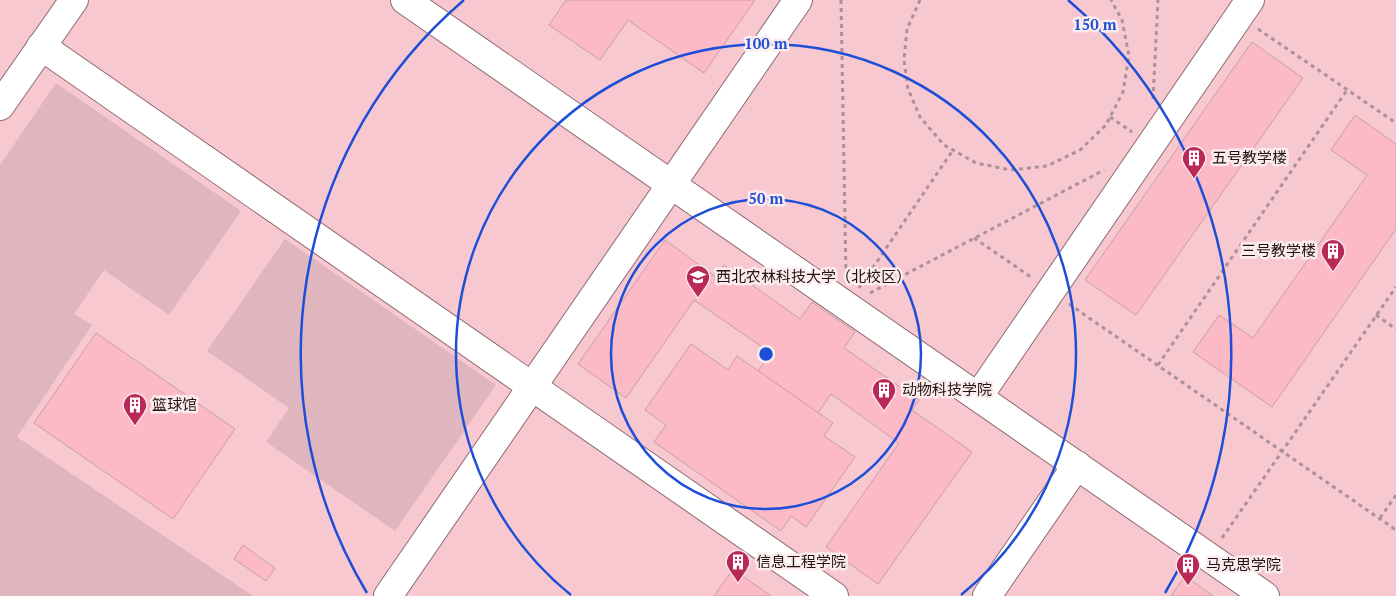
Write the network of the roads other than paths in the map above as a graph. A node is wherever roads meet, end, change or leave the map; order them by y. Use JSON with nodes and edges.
{"nodes":[{"id":1,"x":74,"y":0,"type":"edge"},
{"id":2,"x":405,"y":0,"type":"edge"},
{"id":3,"x":798,"y":0,"type":"edge"},
{"id":4,"x":1244,"y":8,"type":"edge"},
{"id":5,"x":41,"y":46,"type":"junction"},
{"id":6,"x":0,"y":106,"type":"edge"},
{"id":7,"x":671,"y":184,"type":"junction"},
{"id":8,"x":532,"y":387,"type":"junction"},
{"id":9,"x":978,"y":397,"type":"junction"},
{"id":10,"x":1077,"y":465,"type":"junction"},
{"id":11,"x":388,"y":596,"type":"edge"},
{"id":12,"x":834,"y":596,"type":"edge"},
{"id":13,"x":987,"y":596,"type":"edge"},
{"id":14,"x":1265,"y":596,"type":"edge"}],
"edges":[{"from":1,"to":5,"type":"lane"},
{"from":2,"to":7,"type":"lane"},
{"from":3,"to":7,"type":"lane"},
{"from":4,"to":9,"type":"lane"},
{"from":5,"to":6,"type":"lane"},
{"from":5,"to":8,"type":"lane"},
{"from":7,"to":8,"type":"lane"},
{"from":7,"to":9,"type":"lane"},
{"from":8,"to":11,"type":"lane"},
{"from":8,"to":12,"type":"lane"},
{"from":9,"to":10,"type":"lane"},
{"from":10,"to":13,"type":"lane"},
{"from":10,"to":14,"type":"lane"}]}
